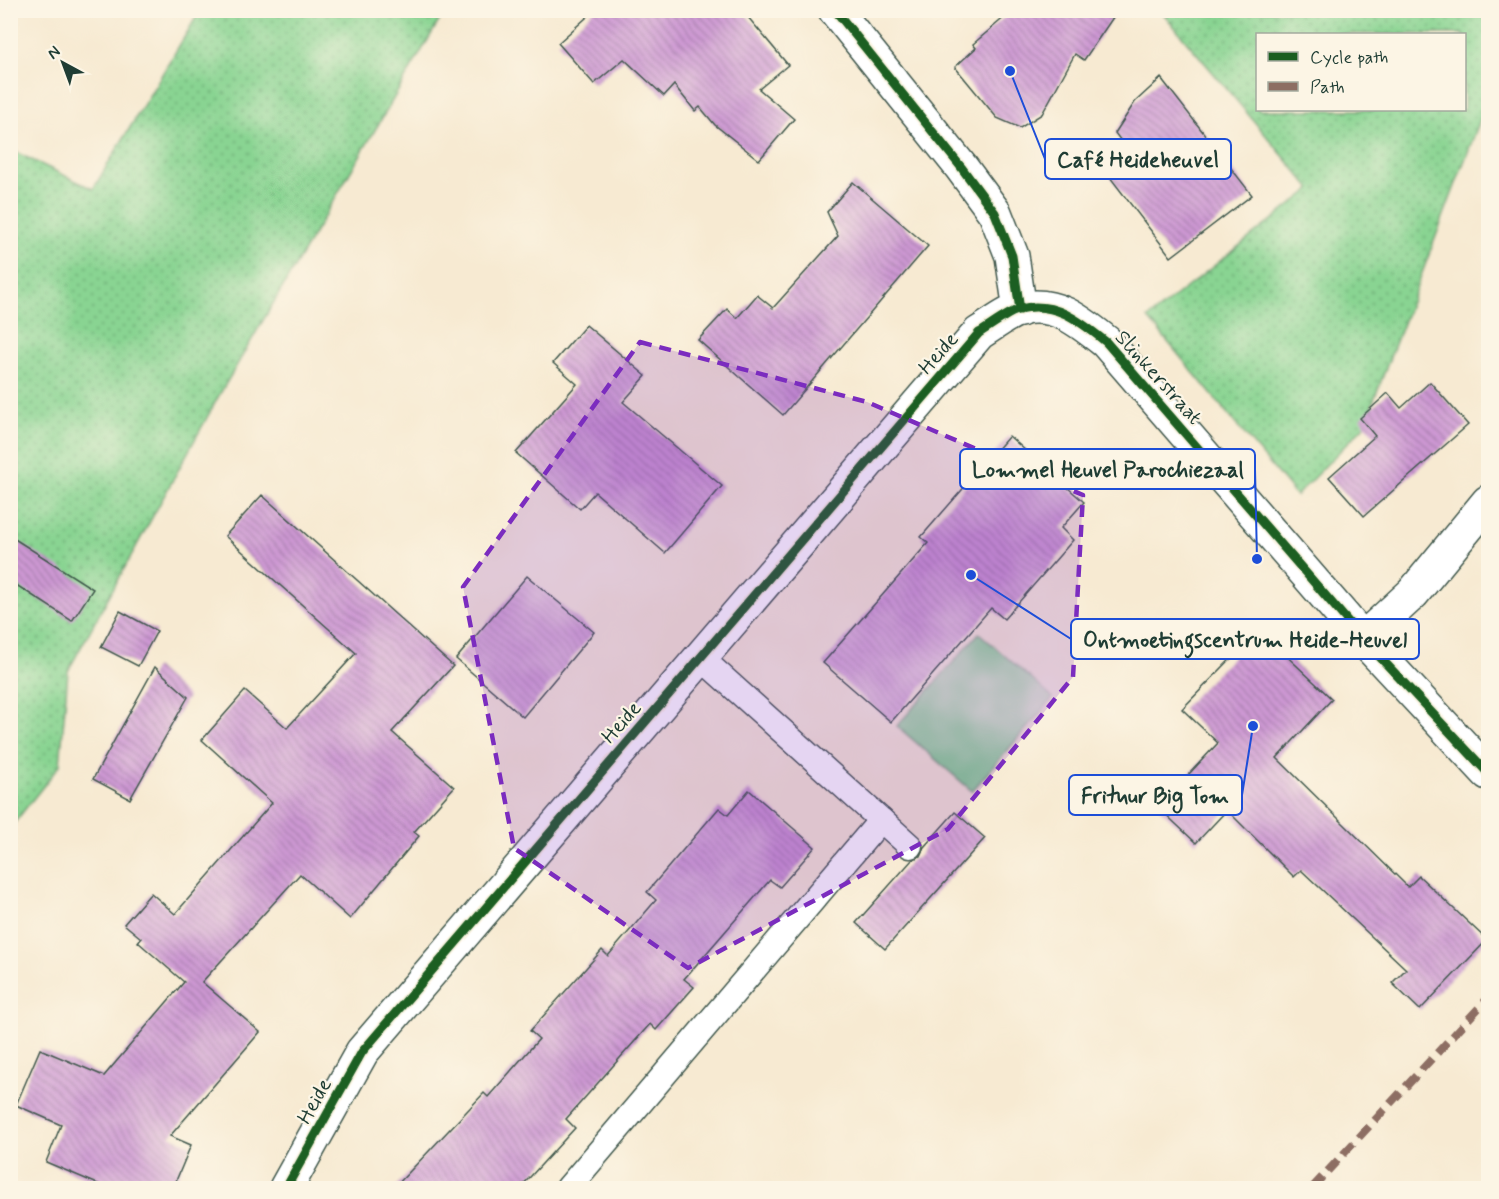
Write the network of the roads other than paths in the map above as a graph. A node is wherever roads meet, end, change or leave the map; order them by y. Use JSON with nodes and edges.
{"nodes":[{"id":1,"x":834,"y":10,"type":"edge"},
{"id":2,"x":1020,"y":309,"type":"junction"},
{"id":3,"x":1488,"y":502,"type":"edge"},
{"id":4,"x":1363,"y":639,"type":"junction"},
{"id":5,"x":700,"y":657,"type":"junction"},
{"id":6,"x":1488,"y":773,"type":"edge"},
{"id":7,"x":881,"y":820,"type":"junction"},
{"id":8,"x":910,"y":846,"type":"dead end"},
{"id":9,"x":286,"y":1188,"type":"edge"},
{"id":10,"x":568,"y":1188,"type":"edge"}],
"edges":[{"from":1,"to":2,"type":"street"},
{"from":2,"to":4,"type":"street","name":"Slinkerstraat"},
{"from":2,"to":5,"type":"street","name":"Heide"},
{"from":3,"to":4,"type":"street"},
{"from":4,"to":6,"type":"street","name":"Slinkerstraat"},
{"from":5,"to":7,"type":"lane"},
{"from":5,"to":9,"type":"street","name":"Heide"},
{"from":7,"to":8,"type":"lane"},
{"from":7,"to":10,"type":"lane"}]}
